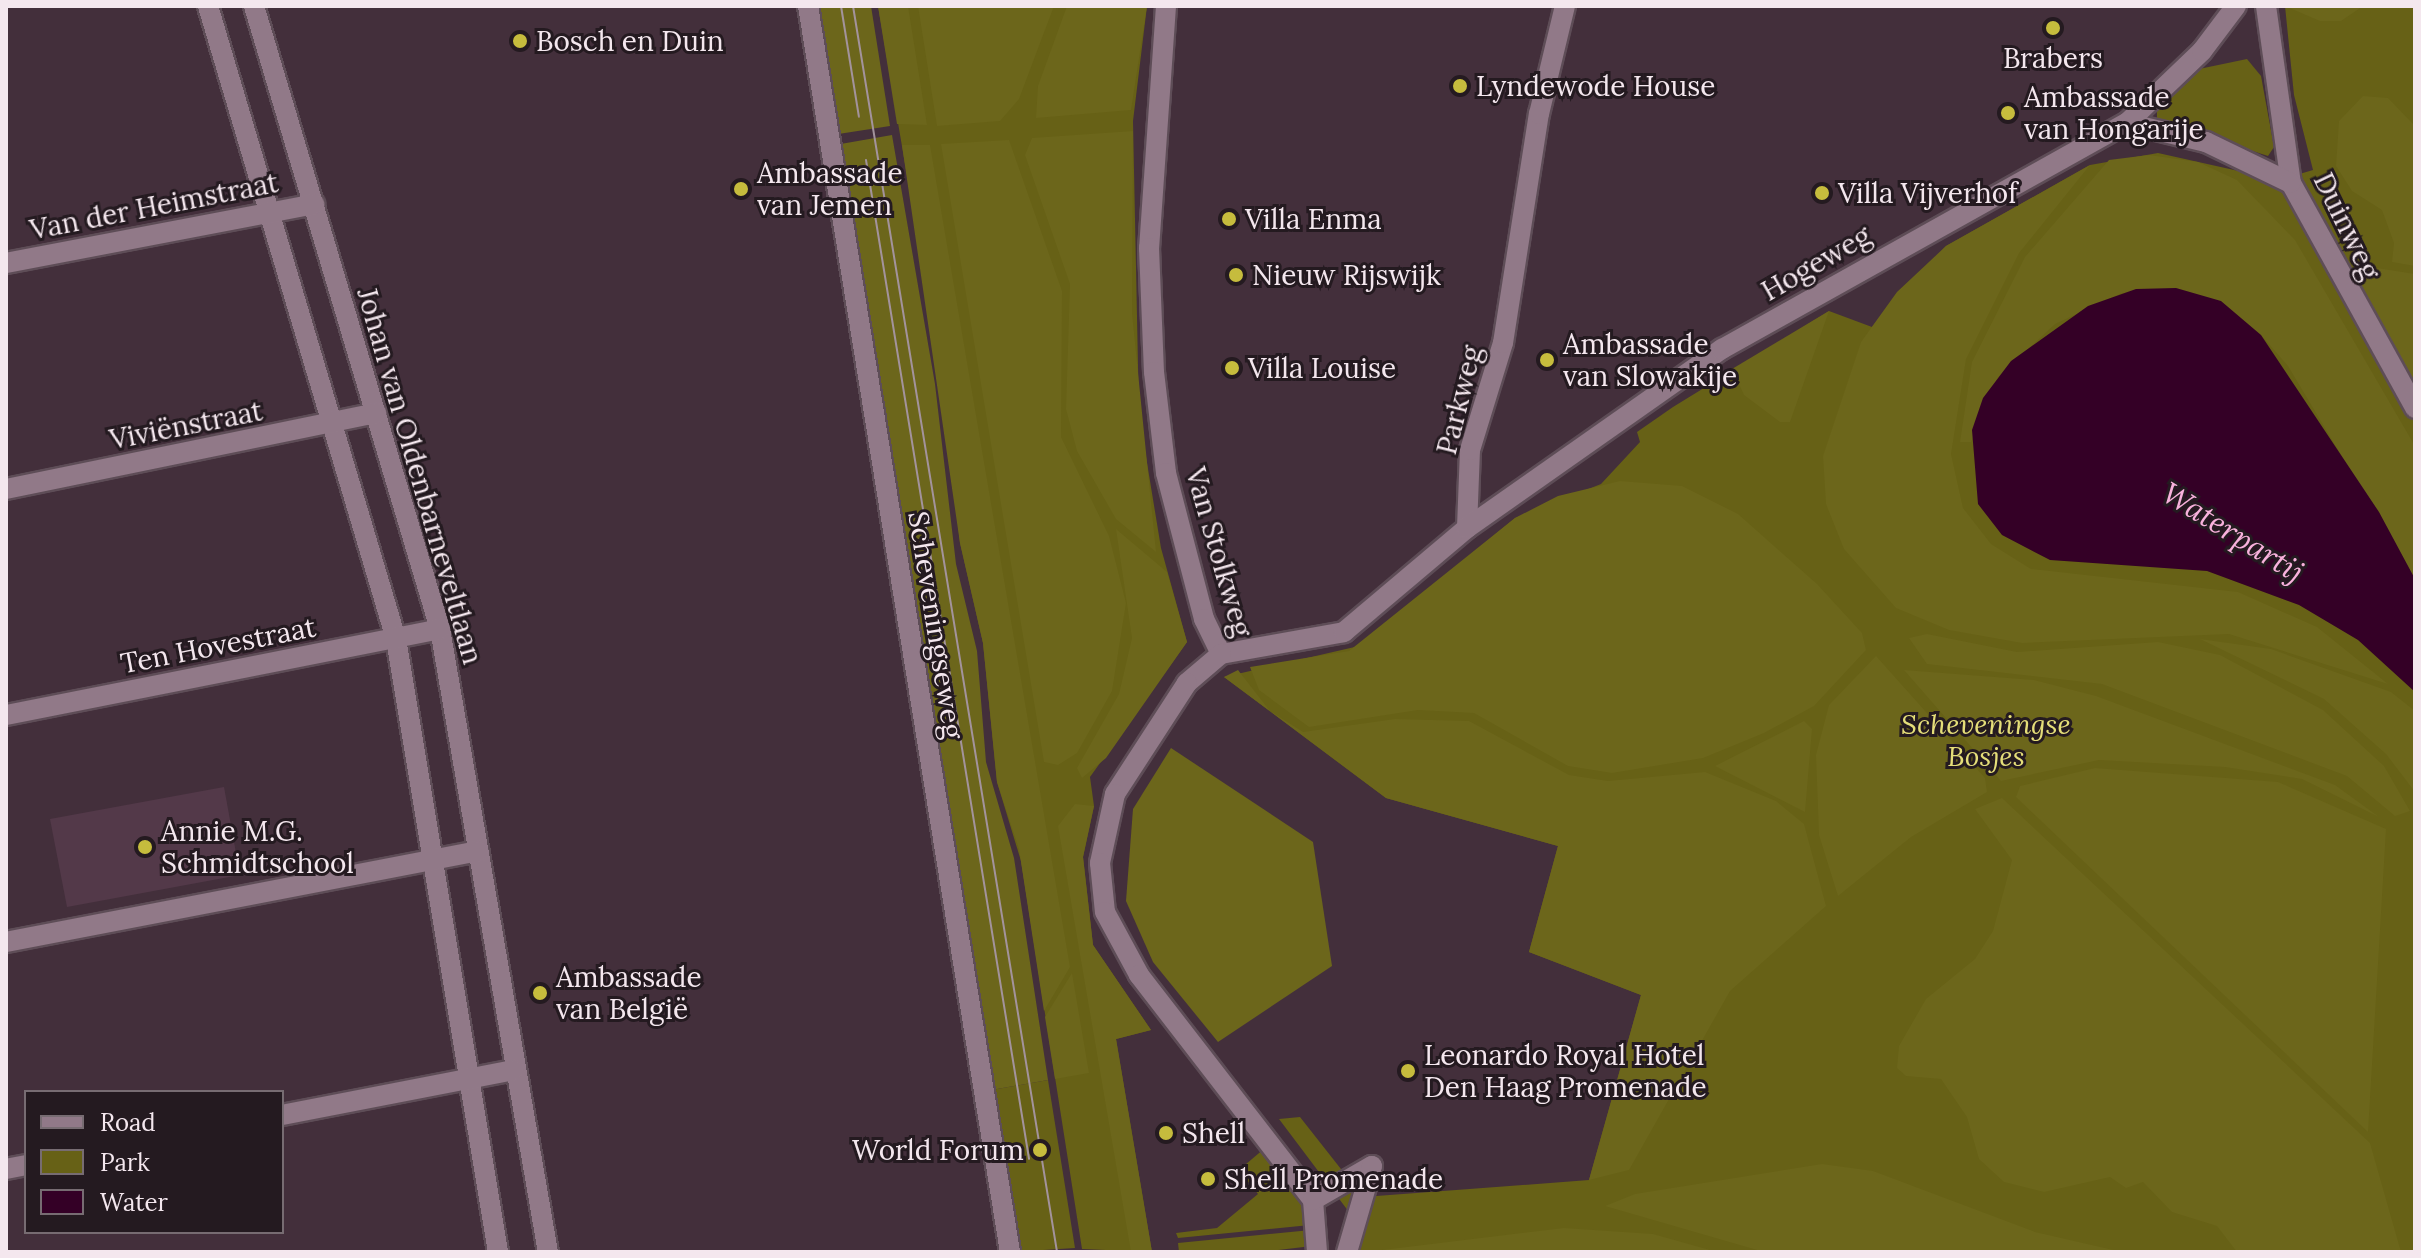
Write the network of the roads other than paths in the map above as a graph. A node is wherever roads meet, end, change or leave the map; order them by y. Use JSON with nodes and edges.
{"nodes":[{"id":1,"x":208,"y":6,"type":"edge"},
{"id":2,"x":254,"y":6,"type":"edge"},
{"id":3,"x":808,"y":6,"type":"edge"},
{"id":4,"x":1166,"y":6,"type":"edge"},
{"id":5,"x":1565,"y":6,"type":"edge"},
{"id":6,"x":2236,"y":6,"type":"edge"},
{"id":7,"x":2266,"y":6,"type":"edge"},
{"id":8,"x":2127,"y":123,"type":"junction"},
{"id":9,"x":2291,"y":183,"type":"junction"},
{"id":10,"x":314,"y":204,"type":"junction"},
{"id":11,"x":269,"y":211,"type":"junction"},
{"id":12,"x":6,"y":263,"type":"edge"},
{"id":13,"x":2415,"y":408,"type":"edge"},
{"id":14,"x":376,"y":413,"type":"junction"},
{"id":15,"x":333,"y":425,"type":"junction"},
{"id":16,"x":6,"y":489,"type":"edge"},
{"id":17,"x":1467,"y":528,"type":"junction"},
{"id":18,"x":440,"y":629,"type":"junction"},
{"id":19,"x":396,"y":639,"type":"junction"},
{"id":20,"x":1221,"y":654,"type":"junction"},
{"id":21,"x":6,"y":715,"type":"edge"},
{"id":22,"x":478,"y":851,"type":"junction"},
{"id":23,"x":435,"y":859,"type":"junction"},
{"id":24,"x":6,"y":942,"type":"edge"},
{"id":25,"x":514,"y":1070,"type":"junction"},
{"id":26,"x":470,"y":1078,"type":"junction"},
{"id":27,"x":284,"y":1115,"type":"edge"},
{"id":28,"x":1313,"y":1200,"type":"junction"},
{"id":29,"x":498,"y":1252,"type":"edge"},
{"id":30,"x":548,"y":1252,"type":"edge"},
{"id":31,"x":1010,"y":1252,"type":"edge"},
{"id":32,"x":1317,"y":1252,"type":"edge"},
{"id":33,"x":1347,"y":1252,"type":"edge"}],
"edges":[{"from":1,"to":11,"type":"street"},
{"from":2,"to":10,"type":"street","name":"Johan van Oldenbarneveltlaan"},
{"from":3,"to":31,"type":"street","name":"Scheveningseweg"},
{"from":4,"to":20,"type":"street","name":"Van Stolkweg"},
{"from":5,"to":17,"type":"street","name":"Parkweg"},
{"from":6,"to":8,"type":"street","name":"Hogeweg"},
{"from":7,"to":9,"type":"street","name":"Duinweg"},
{"from":8,"to":9,"type":"street"},
{"from":8,"to":17,"type":"street","name":"Hogeweg"},
{"from":9,"to":13,"type":"street","name":"Duinweg"},
{"from":10,"to":11,"type":"street","name":"Van der Heimstraat"},
{"from":10,"to":14,"type":"street","name":"Johan van Oldenbarneveltlaan"},
{"from":11,"to":12,"type":"street","name":"Van der Heimstraat"},
{"from":11,"to":15,"type":"street"},
{"from":14,"to":15,"type":"street","name":"Viviënstraat"},
{"from":14,"to":18,"type":"street","name":"Johan van Oldenbarneveltlaan"},
{"from":15,"to":16,"type":"street","name":"Viviënstraat"},
{"from":15,"to":19,"type":"street"},
{"from":17,"to":20,"type":"street"},
{"from":18,"to":19,"type":"street","name":"Ten Hovestraat"},
{"from":18,"to":22,"type":"street","name":"Johan van Oldenbarneveltlaan"},
{"from":19,"to":21,"type":"street","name":"Ten Hovestraat"},
{"from":19,"to":23,"type":"street"},
{"from":20,"to":28,"type":"street","name":"Van Stolkweg"},
{"from":22,"to":23,"type":"street"},
{"from":22,"to":25,"type":"street","name":"Johan van Oldenbarneveltlaan"},
{"from":23,"to":24,"type":"street"},
{"from":23,"to":26,"type":"street"},
{"from":25,"to":26,"type":"street"},
{"from":25,"to":30,"type":"street","name":"Johan van Oldenbarneveltlaan"},
{"from":26,"to":27,"type":"street"},
{"from":26,"to":29,"type":"street"},
{"from":28,"to":32,"type":"street"},
{"from":28,"to":33,"type":"street"}]}
